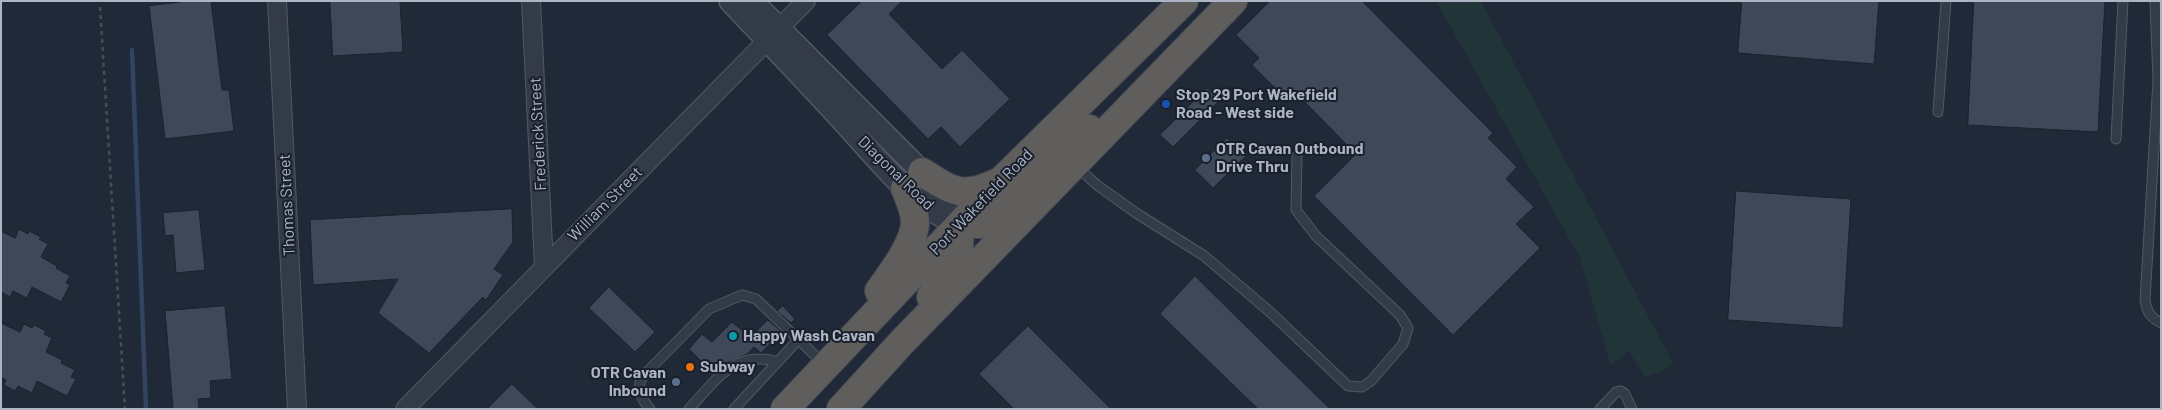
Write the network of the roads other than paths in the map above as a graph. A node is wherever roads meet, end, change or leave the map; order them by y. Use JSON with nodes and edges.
{"nodes":[{"id":1,"x":277,"y":1,"type":"edge"},
{"id":2,"x":531,"y":1,"type":"edge"},
{"id":3,"x":730,"y":1,"type":"edge"},
{"id":4,"x":752,"y":1,"type":"edge"},
{"id":5,"x":806,"y":1,"type":"edge"},
{"id":6,"x":1184,"y":1,"type":"edge"},
{"id":7,"x":1233,"y":1,"type":"edge"},
{"id":8,"x":1946,"y":1,"type":"edge"},
{"id":9,"x":2122,"y":1,"type":"edge"},
{"id":10,"x":2155,"y":1,"type":"edge"},
{"id":11,"x":773,"y":35,"type":"junction"},
{"id":12,"x":1167,"y":69,"type":"junction"},
{"id":13,"x":2160,"y":80,"type":"edge"},
{"id":14,"x":1938,"y":112,"type":"dead end"},
{"id":15,"x":2116,"y":139,"type":"dead end"},
{"id":16,"x":1297,"y":156,"type":"dead end"},
{"id":17,"x":1074,"y":164,"type":"junction"},
{"id":18,"x":914,"y":180,"type":"junction"},
{"id":19,"x":1000,"y":182,"type":"junction"},
{"id":20,"x":960,"y":224,"type":"junction"},
{"id":21,"x":544,"y":266,"type":"junction"},
{"id":22,"x":2161,"y":323,"type":"edge"},
{"id":23,"x":798,"y":340,"type":"junction"},
{"id":24,"x":902,"y":342,"type":"junction"},
{"id":25,"x":778,"y":362,"type":"junction"},
{"id":26,"x":826,"y":366,"type":"junction"},
{"id":27,"x":297,"y":409,"type":"edge"},
{"id":28,"x":406,"y":409,"type":"edge"},
{"id":29,"x":650,"y":409,"type":"edge"},
{"id":30,"x":689,"y":409,"type":"edge"},
{"id":31,"x":734,"y":409,"type":"edge"},
{"id":32,"x":784,"y":409,"type":"edge"},
{"id":33,"x":841,"y":409,"type":"edge"},
{"id":34,"x":1600,"y":409,"type":"edge"},
{"id":35,"x":1632,"y":409,"type":"edge"}],
"edges":[{"from":1,"to":27,"type":"street","name":"Thomas Street"},
{"from":2,"to":21,"type":"street","name":"Frederick Street"},
{"from":3,"to":11,"type":"street","name":"Diagonal Road"},
{"from":4,"to":11,"type":"street","name":"Diagonal Road"},
{"from":5,"to":11,"type":"street","name":"William Street"},
{"from":6,"to":19,"type":"highway","name":"Port Wakefield Road"},
{"from":7,"to":12,"type":"highway"},
{"from":8,"to":14,"type":"lane"},
{"from":9,"to":15,"type":"lane"},
{"from":10,"to":13,"type":"lane"},
{"from":11,"to":18,"type":"street","name":"Diagonal Road"},
{"from":11,"to":21,"type":"street","name":"William Street"},
{"from":12,"to":17,"type":"highway"},
{"from":12,"to":20,"type":"highway"},
{"from":13,"to":22,"type":"lane"},
{"from":16,"to":17,"type":"lane"},
{"from":17,"to":24,"type":"highway"},
{"from":18,"to":19,"type":"highway"},
{"from":18,"to":20,"type":"street","name":"Diagonal Road"},
{"from":18,"to":26,"type":"highway"},
{"from":19,"to":20,"type":"highway","name":"Port Wakefield Road"},
{"from":20,"to":24,"type":"highway"},
{"from":20,"to":26,"type":"highway","name":"Port Wakefield Road"},
{"from":21,"to":28,"type":"street","name":"William Street"},
{"from":23,"to":25,"type":"lane"},
{"from":23,"to":26,"type":"lane"},
{"from":23,"to":29,"type":"lane"},
{"from":24,"to":33,"type":"highway"},
{"from":25,"to":30,"type":"lane"},
{"from":25,"to":31,"type":"lane"},
{"from":26,"to":32,"type":"highway","name":"Port Wakefield Road"},
{"from":34,"to":35,"type":"lane"}]}
